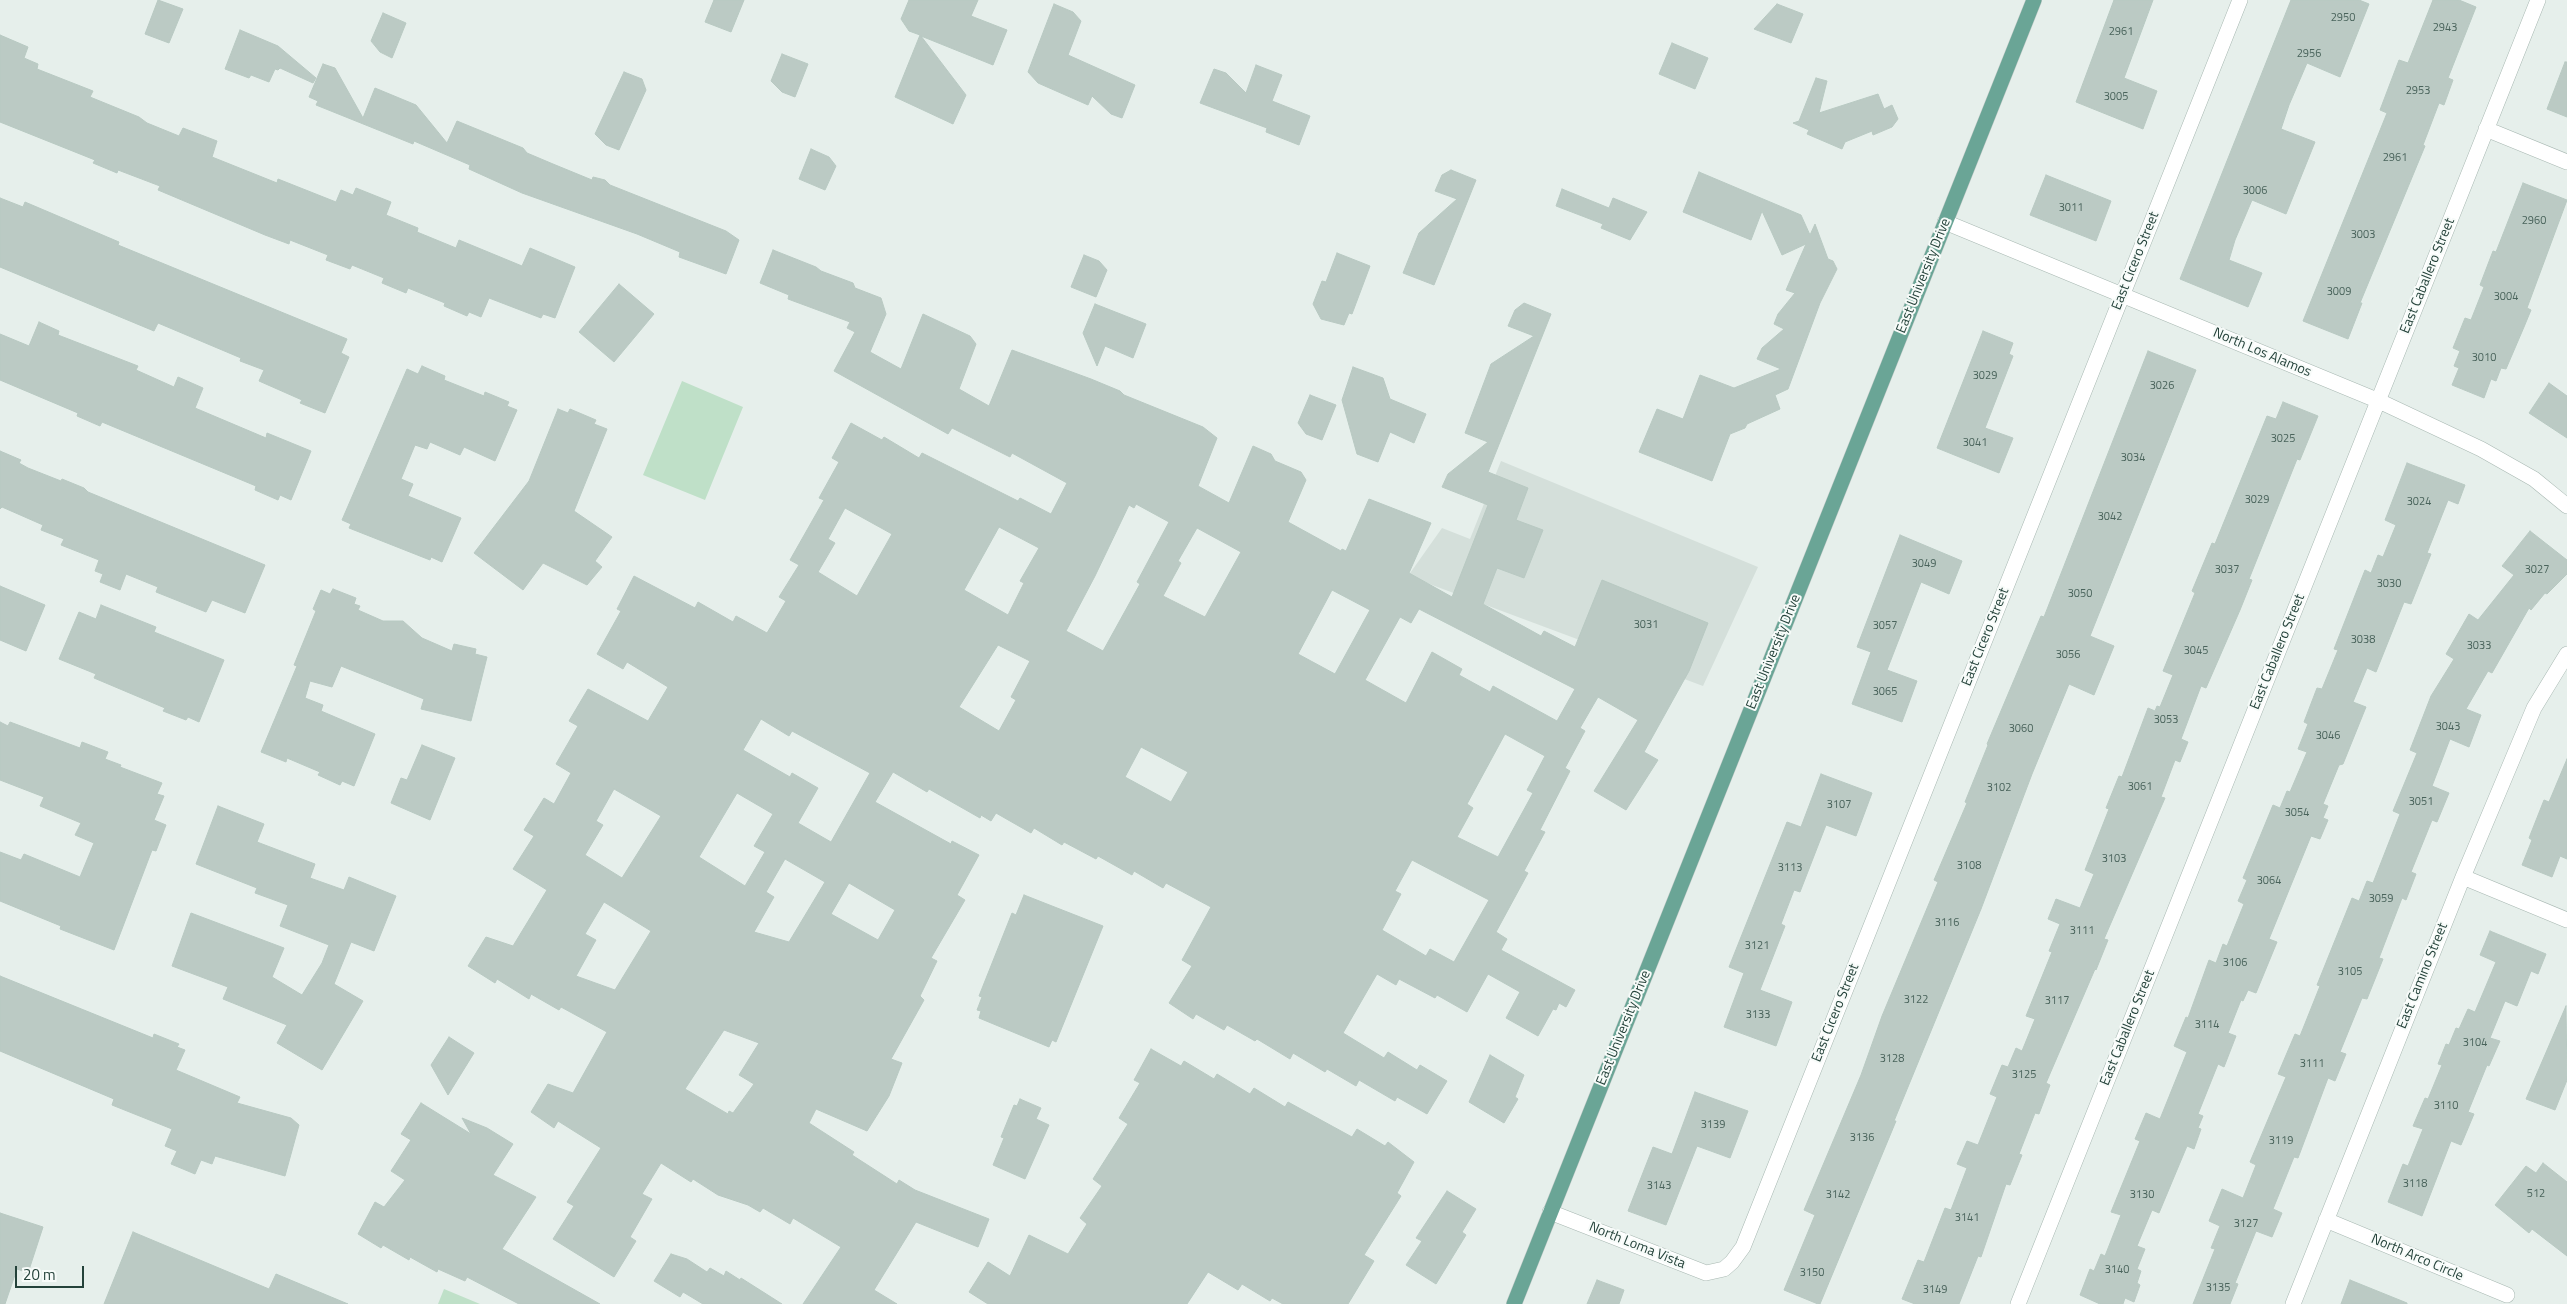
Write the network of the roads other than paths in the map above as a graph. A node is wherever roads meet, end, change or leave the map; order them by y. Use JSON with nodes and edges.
{"nodes":[{"id":1,"x":2034,"y":0,"type":"edge"},
{"id":2,"x":2240,"y":0,"type":"edge"},
{"id":3,"x":2538,"y":0,"type":"edge"},
{"id":4,"x":2486,"y":130,"type":"junction"},
{"id":5,"x":2567,"y":162,"type":"edge"},
{"id":6,"x":1945,"y":222,"type":"junction"},
{"id":7,"x":2122,"y":295,"type":"junction"},
{"id":8,"x":2379,"y":401,"type":"junction"},
{"id":9,"x":2567,"y":506,"type":"edge"},
{"id":10,"x":2567,"y":654,"type":"edge"},
{"id":11,"x":2463,"y":878,"type":"junction"},
{"id":12,"x":2567,"y":920,"type":"edge"},
{"id":13,"x":1550,"y":1212,"type":"junction"},
{"id":14,"x":2326,"y":1220,"type":"junction"},
{"id":15,"x":1724,"y":1269,"type":"joint"},
{"id":16,"x":2507,"y":1295,"type":"dead end"},
{"id":17,"x":1514,"y":1304,"type":"edge"},
{"id":18,"x":2018,"y":1304,"type":"edge"},
{"id":19,"x":2293,"y":1304,"type":"edge"}],
"edges":[{"from":1,"to":6,"type":"main road","name":"East University Drive"},
{"from":2,"to":7,"type":"street","name":"East Cicero Street"},
{"from":3,"to":4,"type":"street","name":"East Caballero Street"},
{"from":4,"to":5,"type":"street"},
{"from":4,"to":8,"type":"street","name":"East Caballero Street"},
{"from":6,"to":7,"type":"street","name":"North Los Alamos"},
{"from":6,"to":13,"type":"main road","name":"East University Drive"},
{"from":7,"to":8,"type":"street","name":"North Los Alamos"},
{"from":7,"to":15,"type":"street","name":"East Cicero Street"},
{"from":8,"to":9,"type":"street","name":"North Los Alamos"},
{"from":8,"to":18,"type":"street","name":"East Caballero Street"},
{"from":10,"to":11,"type":"street","name":"East Camino Street"},
{"from":11,"to":12,"type":"street"},
{"from":11,"to":14,"type":"street","name":"East Camino Street"},
{"from":13,"to":15,"type":"street","name":"North Loma Vista"},
{"from":13,"to":17,"type":"main road","name":"East University Drive"},
{"from":14,"to":16,"type":"street","name":"North Arco Circle"},
{"from":14,"to":19,"type":"street","name":"East Camino Street"}]}
